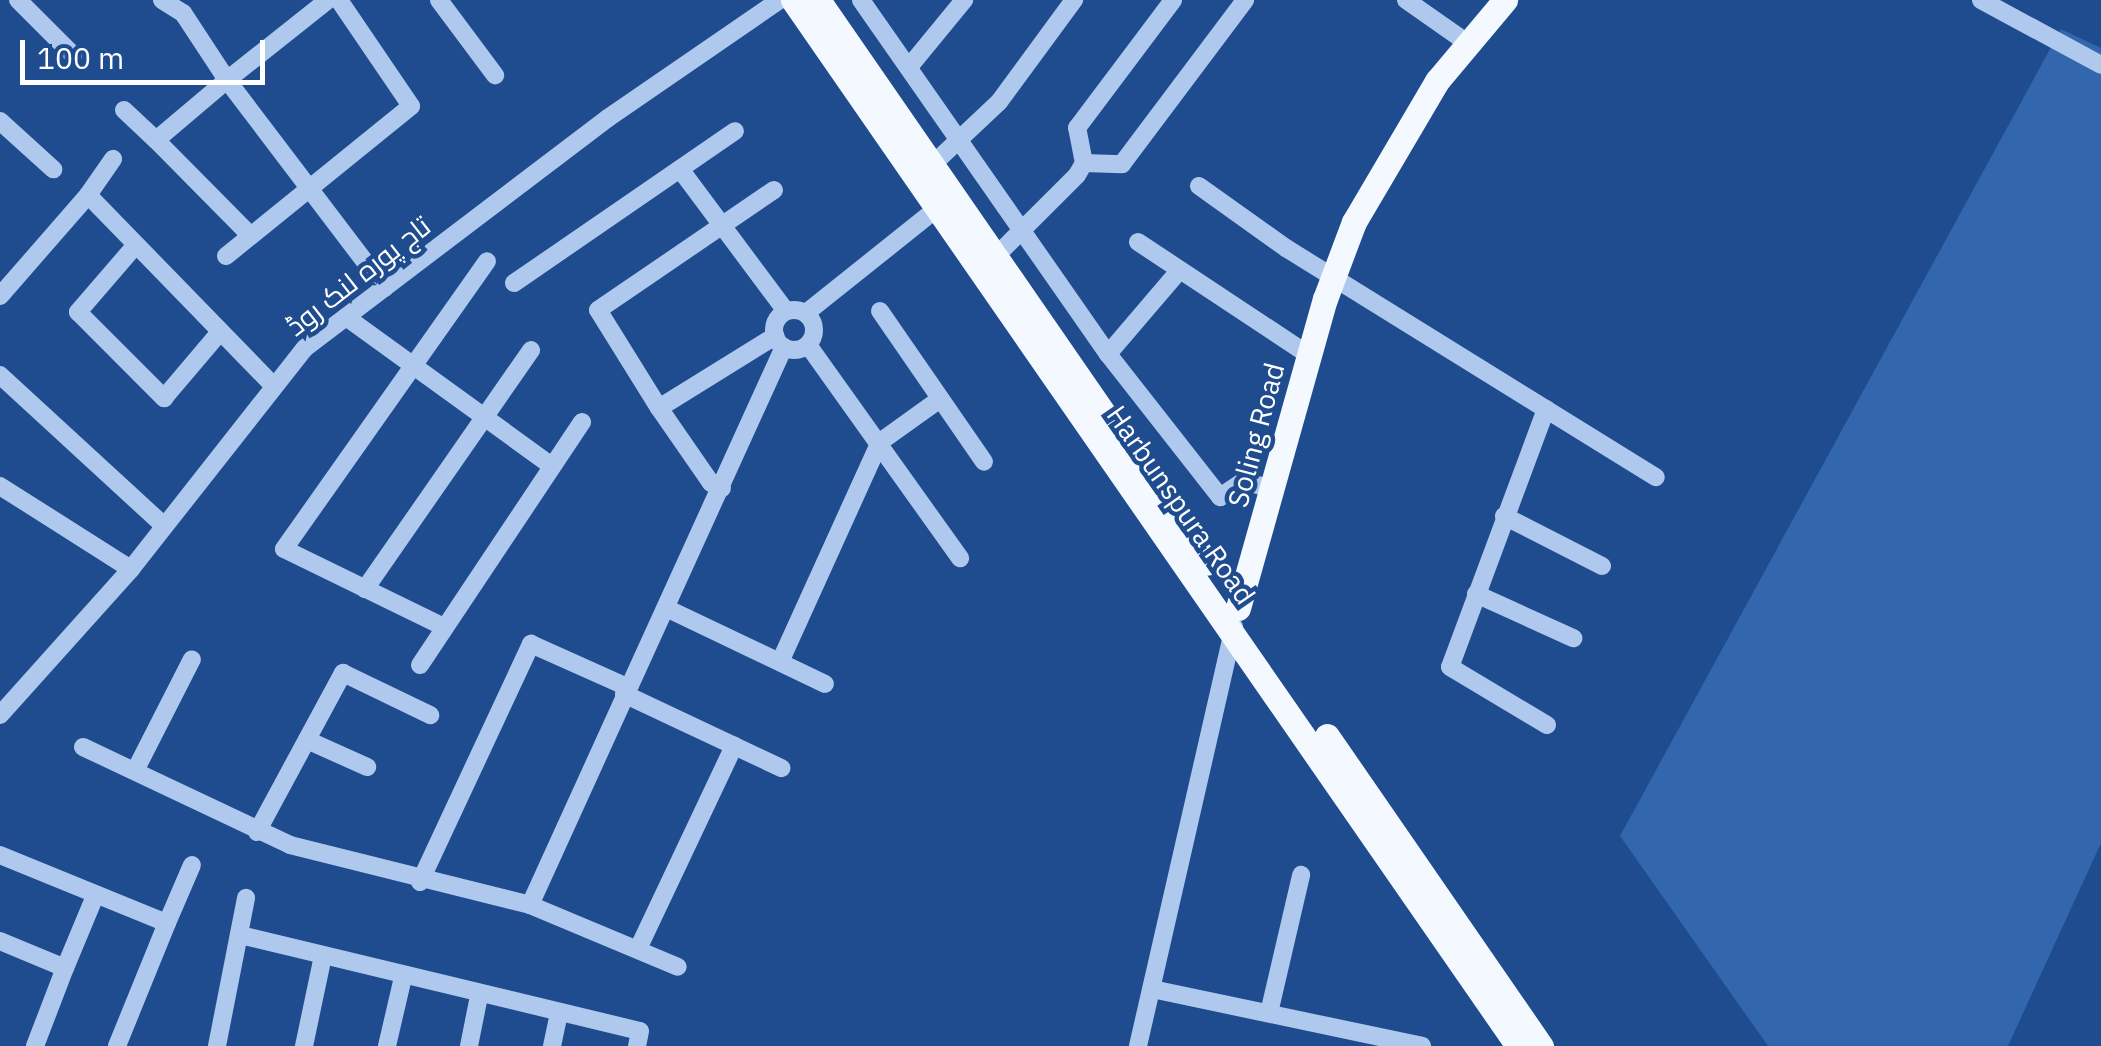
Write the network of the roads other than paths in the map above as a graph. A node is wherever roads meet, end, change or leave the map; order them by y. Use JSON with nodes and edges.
{"nodes":[{"id":1,"x":18,"y":0,"type":"edge"},
{"id":2,"x":162,"y":0,"type":"edge"},
{"id":3,"x":328,"y":0,"type":"edge"},
{"id":4,"x":340,"y":0,"type":"edge"},
{"id":5,"x":439,"y":0,"type":"edge"},
{"id":6,"x":780,"y":0,"type":"edge"},
{"id":7,"x":793,"y":0,"type":"edge"},
{"id":8,"x":818,"y":0,"type":"edge"},
{"id":9,"x":861,"y":0,"type":"edge"},
{"id":10,"x":964,"y":0,"type":"edge"},
{"id":11,"x":1074,"y":0,"type":"edge"},
{"id":12,"x":1173,"y":0,"type":"edge"},
{"id":13,"x":1245,"y":0,"type":"edge"},
{"id":14,"x":1406,"y":0,"type":"edge"},
{"id":15,"x":1505,"y":0,"type":"edge"},
{"id":16,"x":1980,"y":0,"type":"edge"},
{"id":17,"x":881,"y":28,"type":"junction"},
{"id":18,"x":1466,"y":42,"type":"junction"},
{"id":19,"x":851,"y":48,"type":"junction"},
{"id":20,"x":73,"y":55,"type":"dead end"},
{"id":21,"x":2101,"y":65,"type":"edge"},
{"id":22,"x":910,"y":68,"type":"junction"},
{"id":23,"x":496,"y":75,"type":"dead end"},
{"id":24,"x":227,"y":80,"type":"junction"},
{"id":25,"x":124,"y":110,"type":"dead end"},
{"id":26,"x":0,"y":121,"type":"edge"},
{"id":27,"x":735,"y":131,"type":"dead end"},
{"id":28,"x":156,"y":140,"type":"junction"},
{"id":29,"x":962,"y":140,"type":"junction"},
{"id":30,"x":113,"y":159,"type":"dead end"},
{"id":31,"x":1084,"y":163,"type":"junction"},
{"id":32,"x":932,"y":166,"type":"junction"},
{"id":33,"x":52,"y":169,"type":"dead end"},
{"id":34,"x":680,"y":169,"type":"junction"},
{"id":35,"x":312,"y":184,"type":"junction"},
{"id":36,"x":1199,"y":186,"type":"dead end"},
{"id":37,"x":774,"y":190,"type":"dead end"},
{"id":38,"x":88,"y":195,"type":"junction"},
{"id":39,"x":935,"y":210,"type":"junction"},
{"id":40,"x":720,"y":221,"type":"junction"},
{"id":41,"x":1025,"y":230,"type":"junction"},
{"id":42,"x":249,"y":234,"type":"junction"},
{"id":43,"x":1138,"y":242,"type":"dead end"},
{"id":44,"x":134,"y":247,"type":"junction"},
{"id":45,"x":226,"y":256,"type":"dead end"},
{"id":46,"x":994,"y":258,"type":"junction"},
{"id":47,"x":487,"y":261,"type":"dead end"},
{"id":48,"x":1179,"y":271,"type":"junction"},
{"id":49,"x":1332,"y":275,"type":"junction"},
{"id":50,"x":514,"y":283,"type":"dead end"},
{"id":51,"x":385,"y":288,"type":"junction"},
{"id":52,"x":0,"y":296,"type":"edge"},
{"id":53,"x":880,"y":310,"type":"dead end"},
{"id":54,"x":786,"y":311,"type":"junction"},
{"id":55,"x":806,"y":313,"type":"junction"},
{"id":56,"x":346,"y":317,"type":"junction"},
{"id":57,"x":220,"y":332,"type":"junction"},
{"id":58,"x":780,"y":342,"type":"junction"},
{"id":59,"x":808,"y":345,"type":"junction"},
{"id":60,"x":532,"y":350,"type":"dead end"},
{"id":61,"x":1108,"y":354,"type":"junction"},
{"id":62,"x":1309,"y":355,"type":"junction"},
{"id":63,"x":410,"y":364,"type":"junction"},
{"id":64,"x":0,"y":375,"type":"edge"},
{"id":65,"x":274,"y":386,"type":"junction"},
{"id":66,"x":940,"y":398,"type":"junction"},
{"id":67,"x":658,"y":408,"type":"junction"},
{"id":68,"x":1546,"y":409,"type":"junction"},
{"id":69,"x":481,"y":415,"type":"junction"},
{"id":70,"x":582,"y":422,"type":"dead end"},
{"id":71,"x":880,"y":442,"type":"junction"},
{"id":72,"x":984,"y":462,"type":"dead end"},
{"id":73,"x":548,"y":464,"type":"junction"},
{"id":74,"x":1656,"y":476,"type":"dead end"},
{"id":75,"x":0,"y":486,"type":"edge"},
{"id":76,"x":722,"y":488,"type":"junction"},
{"id":77,"x":1272,"y":489,"type":"junction"},
{"id":78,"x":1504,"y":516,"type":"junction"},
{"id":79,"x":162,"y":524,"type":"junction"},
{"id":80,"x":960,"y":558,"type":"dead end"},
{"id":81,"x":1602,"y":566,"type":"dead end"},
{"id":82,"x":131,"y":570,"type":"junction"},
{"id":83,"x":366,"y":589,"type":"junction"},
{"id":84,"x":1476,"y":594,"type":"junction"},
{"id":85,"x":666,"y":608,"type":"junction"},
{"id":86,"x":1236,"y":619,"type":"junction"},
{"id":87,"x":444,"y":627,"type":"junction"},
{"id":88,"x":1573,"y":638,"type":"dead end"},
{"id":89,"x":192,"y":659,"type":"dead end"},
{"id":90,"x":780,"y":662,"type":"junction"},
{"id":91,"x":420,"y":665,"type":"dead end"},
{"id":92,"x":825,"y":684,"type":"dead end"},
{"id":93,"x":626,"y":691,"type":"junction"},
{"id":94,"x":0,"y":715,"type":"edge"},
{"id":95,"x":430,"y":715,"type":"dead end"},
{"id":96,"x":1547,"y":726,"type":"dead end"},
{"id":97,"x":307,"y":740,"type":"junction"},
{"id":98,"x":734,"y":746,"type":"junction"},
{"id":99,"x":83,"y":748,"type":"dead end"},
{"id":100,"x":367,"y":767,"type":"dead end"},
{"id":101,"x":781,"y":768,"type":"dead end"},
{"id":102,"x":136,"y":769,"type":"junction"},
{"id":103,"x":257,"y":832,"type":"junction"},
{"id":104,"x":0,"y":855,"type":"edge"},
{"id":105,"x":192,"y":865,"type":"dead end"},
{"id":106,"x":1301,"y":875,"type":"dead end"},
{"id":107,"x":420,"y":882,"type":"junction"},
{"id":108,"x":95,"y":896,"type":"junction"},
{"id":109,"x":246,"y":898,"type":"dead end"},
{"id":110,"x":530,"y":905,"type":"junction"},
{"id":111,"x":167,"y":923,"type":"junction"},
{"id":112,"x":240,"y":935,"type":"junction"},
{"id":113,"x":0,"y":941,"type":"edge"},
{"id":114,"x":638,"y":950,"type":"junction"},
{"id":115,"x":323,"y":956,"type":"junction"},
{"id":116,"x":678,"y":967,"type":"dead end"},
{"id":117,"x":65,"y":968,"type":"junction"},
{"id":118,"x":402,"y":977,"type":"junction"},
{"id":119,"x":1152,"y":989,"type":"junction"},
{"id":120,"x":479,"y":996,"type":"junction"},
{"id":121,"x":558,"y":1014,"type":"junction"},
{"id":122,"x":1269,"y":1014,"type":"junction"},
{"id":123,"x":35,"y":1046,"type":"edge"},
{"id":124,"x":117,"y":1046,"type":"edge"},
{"id":125,"x":217,"y":1046,"type":"edge"},
{"id":126,"x":304,"y":1046,"type":"edge"},
{"id":127,"x":386,"y":1046,"type":"edge"},
{"id":128,"x":469,"y":1046,"type":"edge"},
{"id":129,"x":552,"y":1046,"type":"edge"},
{"id":130,"x":636,"y":1046,"type":"edge"},
{"id":131,"x":1138,"y":1046,"type":"edge"},
{"id":132,"x":1422,"y":1046,"type":"edge"},
{"id":133,"x":1518,"y":1046,"type":"edge"},
{"id":134,"x":1541,"y":1046,"type":"edge"}],
"edges":[{"from":1,"to":20,"type":"street"},
{"from":2,"to":24,"type":"street"},
{"from":3,"to":24,"type":"street"},
{"from":4,"to":35,"type":"street"},
{"from":5,"to":23,"type":"street"},
{"from":6,"to":51,"type":"street","name":"تاج پورہ لنک روڈ"},
{"from":7,"to":39,"type":"main road","name":"Harbunspura Road"},
{"from":8,"to":19,"type":"main road","name":"Harbunspura Road"},
{"from":9,"to":17,"type":"street"},
{"from":10,"to":22,"type":"street"},
{"from":11,"to":29,"type":"street"},
{"from":12,"to":31,"type":"street"},
{"from":13,"to":31,"type":"street"},
{"from":14,"to":18,"type":"street"},
{"from":15,"to":18,"type":"main road","name":"Soling Road"},
{"from":16,"to":21,"type":"street"},
{"from":17,"to":19,"type":"street"},
{"from":17,"to":22,"type":"street"},
{"from":18,"to":49,"type":"main road","name":"Soling Road"},
{"from":19,"to":32,"type":"main road","name":"Harbunspura Road"},
{"from":22,"to":29,"type":"street"},
{"from":24,"to":28,"type":"street"},
{"from":24,"to":35,"type":"street"},
{"from":25,"to":28,"type":"street"},
{"from":26,"to":33,"type":"street"},
{"from":27,"to":34,"type":"street"},
{"from":28,"to":42,"type":"street"},
{"from":29,"to":32,"type":"street"},
{"from":29,"to":41,"type":"street"},
{"from":30,"to":38,"type":"street"},
{"from":31,"to":41,"type":"street"},
{"from":32,"to":46,"type":"main road","name":"Harbunspura Road"},
{"from":34,"to":40,"type":"street"},
{"from":34,"to":50,"type":"street"},
{"from":35,"to":42,"type":"street"},
{"from":35,"to":51,"type":"street"},
{"from":36,"to":49,"type":"street"},
{"from":37,"to":40,"type":"street"},
{"from":38,"to":44,"type":"street"},
{"from":38,"to":52,"type":"street"},
{"from":39,"to":55,"type":"street"},
{"from":39,"to":86,"type":"main road","name":"Harbunspura Road"},
{"from":40,"to":54,"type":"street"},
{"from":40,"to":67,"type":"street"},
{"from":41,"to":46,"type":"street"},
{"from":41,"to":61,"type":"street"},
{"from":42,"to":45,"type":"street"},
{"from":43,"to":48,"type":"street"},
{"from":44,"to":57,"type":"street"},
{"from":44,"to":57,"type":"street"},
{"from":46,"to":86,"type":"main road","name":"Harbunspura Road"},
{"from":47,"to":63,"type":"street"},
{"from":48,"to":61,"type":"street"},
{"from":48,"to":62,"type":"street"},
{"from":49,"to":62,"type":"main road","name":"Soling Road"},
{"from":49,"to":68,"type":"street"},
{"from":51,"to":56,"type":"street","name":"تاج پورہ لنک روڈ"},
{"from":53,"to":66,"type":"street"},
{"from":54,"to":55,"type":"street"},
{"from":54,"to":58,"type":"street"},
{"from":55,"to":59,"type":"street"},
{"from":56,"to":63,"type":"street"},
{"from":56,"to":65,"type":"street","name":"تاج پورہ لنک روڈ"},
{"from":57,"to":65,"type":"street"},
{"from":58,"to":59,"type":"street"},
{"from":58,"to":67,"type":"street"},
{"from":58,"to":76,"type":"street"},
{"from":59,"to":71,"type":"street"},
{"from":60,"to":69,"type":"street"},
{"from":61,"to":77,"type":"street"},
{"from":62,"to":77,"type":"main road","name":"Soling Road"},
{"from":63,"to":69,"type":"street"},
{"from":63,"to":83,"type":"street"},
{"from":64,"to":79,"type":"street"},
{"from":65,"to":79,"type":"street","name":"تاج پورہ لنک روڈ"},
{"from":66,"to":71,"type":"street"},
{"from":66,"to":72,"type":"street"},
{"from":67,"to":76,"type":"street"},
{"from":68,"to":74,"type":"street"},
{"from":68,"to":78,"type":"street"},
{"from":69,"to":73,"type":"street"},
{"from":69,"to":83,"type":"street"},
{"from":70,"to":73,"type":"street"},
{"from":71,"to":80,"type":"street"},
{"from":71,"to":90,"type":"street"},
{"from":73,"to":87,"type":"street"},
{"from":75,"to":82,"type":"street"},
{"from":76,"to":85,"type":"street"},
{"from":77,"to":86,"type":"main road","name":"Soling Road"},
{"from":78,"to":81,"type":"street"},
{"from":78,"to":84,"type":"street"},
{"from":79,"to":82,"type":"street","name":"تاج پورہ لنک روڈ"},
{"from":82,"to":94,"type":"street","name":"تاج پورہ لنک روڈ"},
{"from":83,"to":87,"type":"street"},
{"from":84,"to":88,"type":"street"},
{"from":84,"to":96,"type":"street"},
{"from":85,"to":90,"type":"street"},
{"from":85,"to":93,"type":"street"},
{"from":86,"to":119,"type":"street","name":"Soling Road"},
{"from":86,"to":133,"type":"main road","name":"Harbunspura Road"},
{"from":86,"to":134,"type":"main road","name":"Harbunspura Road"},
{"from":87,"to":91,"type":"street"},
{"from":89,"to":102,"type":"street"},
{"from":90,"to":92,"type":"street"},
{"from":93,"to":98,"type":"street"},
{"from":93,"to":107,"type":"street"},
{"from":93,"to":110,"type":"street"},
{"from":95,"to":97,"type":"street"},
{"from":97,"to":100,"type":"street"},
{"from":97,"to":103,"type":"street"},
{"from":98,"to":101,"type":"street"},
{"from":98,"to":114,"type":"street"},
{"from":99,"to":102,"type":"street"},
{"from":102,"to":103,"type":"street"},
{"from":103,"to":107,"type":"street"},
{"from":104,"to":108,"type":"street"},
{"from":105,"to":111,"type":"street"},
{"from":106,"to":122,"type":"street"},
{"from":107,"to":110,"type":"street"},
{"from":108,"to":111,"type":"street"},
{"from":108,"to":117,"type":"street"},
{"from":109,"to":112,"type":"street"},
{"from":110,"to":114,"type":"street"},
{"from":111,"to":124,"type":"street"},
{"from":112,"to":115,"type":"street"},
{"from":112,"to":125,"type":"street"},
{"from":113,"to":117,"type":"street"},
{"from":114,"to":116,"type":"street"},
{"from":115,"to":118,"type":"street"},
{"from":115,"to":126,"type":"street"},
{"from":117,"to":123,"type":"street"},
{"from":118,"to":120,"type":"street"},
{"from":118,"to":127,"type":"street"},
{"from":119,"to":122,"type":"street"},
{"from":119,"to":131,"type":"street","name":"Soling Road"},
{"from":120,"to":121,"type":"street"},
{"from":120,"to":128,"type":"street"},
{"from":121,"to":129,"type":"street"},
{"from":121,"to":130,"type":"street"},
{"from":122,"to":132,"type":"street"}]}
